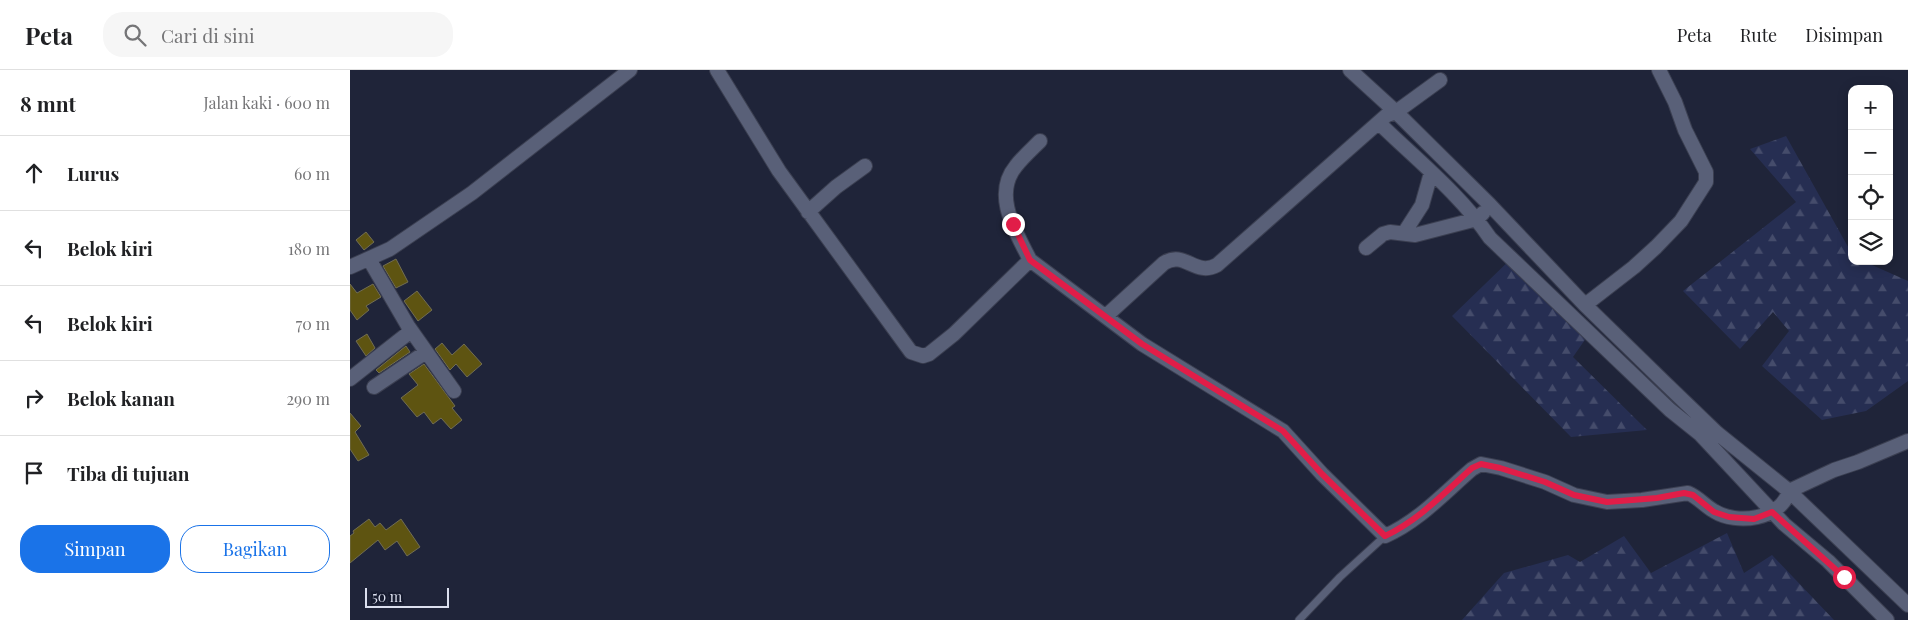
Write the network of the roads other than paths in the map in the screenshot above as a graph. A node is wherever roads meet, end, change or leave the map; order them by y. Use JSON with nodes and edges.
{"nodes":[{"id":1,"x":630,"y":70,"type":"edge"},
{"id":2,"x":718,"y":70,"type":"edge"},
{"id":3,"x":1350,"y":70,"type":"edge"},
{"id":4,"x":1659,"y":70,"type":"edge"},
{"id":5,"x":1440,"y":80,"type":"dead end"},
{"id":6,"x":1386,"y":117,"type":"junction"},
{"id":7,"x":1040,"y":141,"type":"dead end"},
{"id":8,"x":865,"y":166,"type":"dead end"},
{"id":9,"x":1431,"y":173,"type":"junction"},
{"id":10,"x":1490,"y":205,"type":"junction"},
{"id":11,"x":808,"y":212,"type":"junction"},
{"id":12,"x":1477,"y":219,"type":"junction"},
{"id":13,"x":1404,"y":233,"type":"junction"},
{"id":14,"x":1366,"y":248,"type":"dead end"},
{"id":15,"x":369,"y":259,"type":"junction"},
{"id":16,"x":1030,"y":260,"type":"junction"},
{"id":17,"x":350,"y":267,"type":"edge"},
{"id":18,"x":1585,"y":305,"type":"junction"},
{"id":19,"x":1106,"y":316,"type":"junction"},
{"id":20,"x":411,"y":331,"type":"junction"},
{"id":21,"x":426,"y":352,"type":"junction"},
{"id":22,"x":350,"y":379,"type":"edge"},
{"id":23,"x":374,"y":387,"type":"dead end"},
{"id":24,"x":454,"y":391,"type":"dead end"},
{"id":25,"x":1908,"y":441,"type":"edge"},
{"id":26,"x":1789,"y":494,"type":"junction"},
{"id":27,"x":1774,"y":510,"type":"junction"},
{"id":28,"x":1385,"y":536,"type":"junction"},
{"id":29,"x":1908,"y":605,"type":"edge"},
{"id":30,"x":1298,"y":620,"type":"edge"},
{"id":31,"x":1887,"y":620,"type":"edge"}],
"edges":[{"from":1,"to":15,"type":"street"},
{"from":2,"to":11,"type":"street"},
{"from":3,"to":6,"type":"street"},
{"from":4,"to":18,"type":"street"},
{"from":5,"to":6,"type":"street"},
{"from":6,"to":9,"type":"street"},
{"from":6,"to":10,"type":"street"},
{"from":6,"to":19,"type":"street"},
{"from":7,"to":16,"type":"street"},
{"from":8,"to":11,"type":"street"},
{"from":9,"to":12,"type":"street"},
{"from":9,"to":13,"type":"street"},
{"from":10,"to":12,"type":"street"},
{"from":10,"to":18,"type":"street"},
{"from":11,"to":16,"type":"street"},
{"from":12,"to":13,"type":"street"},
{"from":12,"to":27,"type":"street"},
{"from":13,"to":14,"type":"street"},
{"from":15,"to":17,"type":"street"},
{"from":15,"to":20,"type":"street"},
{"from":16,"to":19,"type":"street"},
{"from":18,"to":26,"type":"street"},
{"from":19,"to":28,"type":"street"},
{"from":20,"to":21,"type":"street"},
{"from":20,"to":22,"type":"street"},
{"from":21,"to":23,"type":"street"},
{"from":21,"to":24,"type":"street"},
{"from":25,"to":26,"type":"street"},
{"from":26,"to":27,"type":"street"},
{"from":26,"to":29,"type":"street"},
{"from":27,"to":28,"type":"street"},
{"from":27,"to":31,"type":"street"},
{"from":28,"to":30,"type":"lane"}]}
